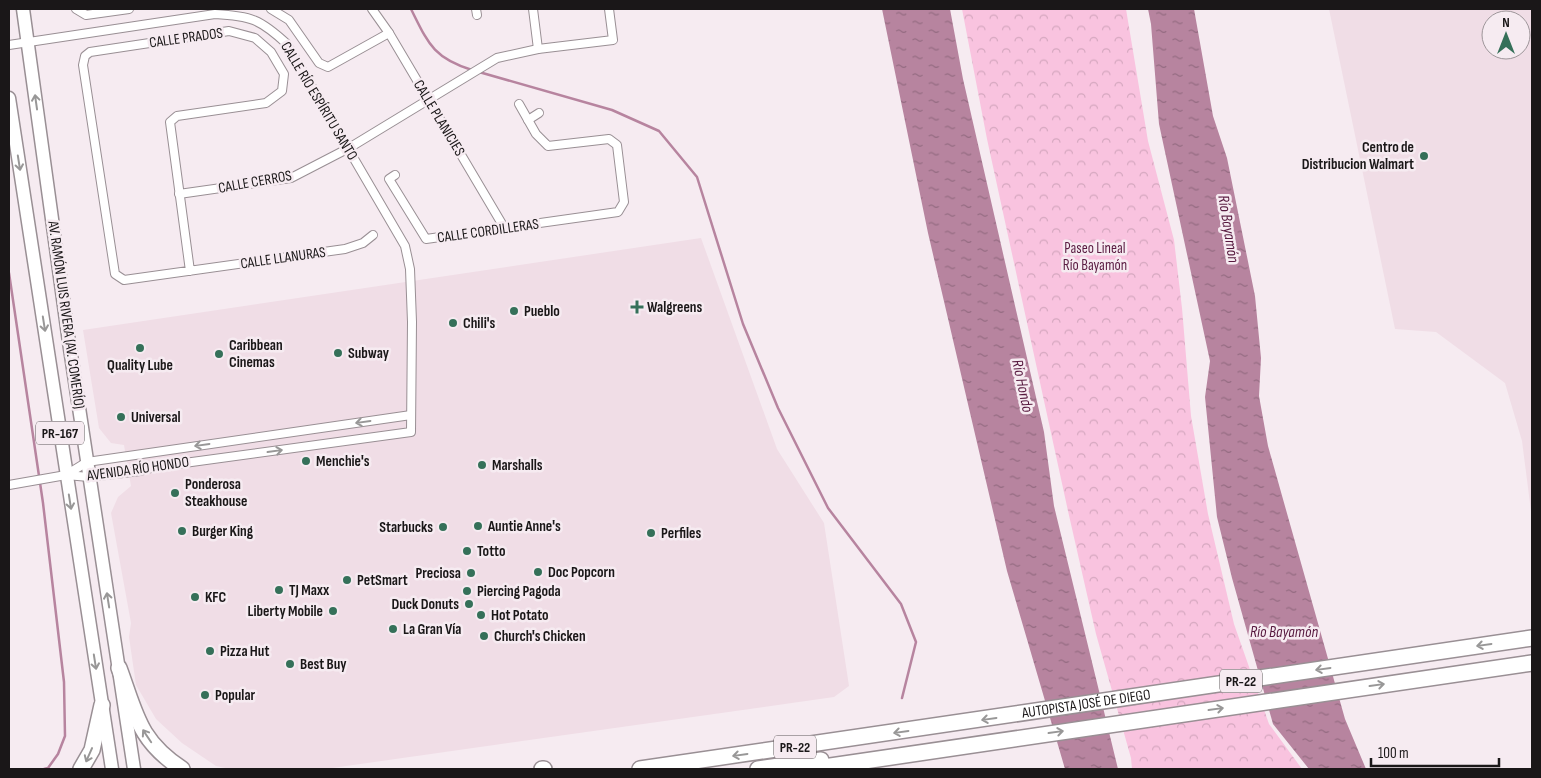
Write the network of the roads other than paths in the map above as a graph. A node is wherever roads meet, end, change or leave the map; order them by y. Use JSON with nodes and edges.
{"nodes":[{"id":1,"x":22,"y":9,"type":"edge"},
{"id":2,"x":76,"y":9,"type":"edge"},
{"id":3,"x":129,"y":9,"type":"edge"},
{"id":4,"x":271,"y":9,"type":"edge"},
{"id":5,"x":372,"y":9,"type":"edge"},
{"id":6,"x":533,"y":9,"type":"edge"},
{"id":7,"x":609,"y":9,"type":"edge"},
{"id":8,"x":389,"y":34,"type":"junction"},
{"id":9,"x":28,"y":42,"type":"junction"},
{"id":10,"x":9,"y":45,"type":"edge"},
{"id":11,"x":538,"y":49,"type":"junction"},
{"id":12,"x":9,"y":98,"type":"edge"},
{"id":13,"x":430,"y":100,"type":"junction"},
{"id":14,"x":519,"y":104,"type":"dead end"},
{"id":15,"x":539,"y":113,"type":"dead end"},
{"id":16,"x":528,"y":120,"type":"junction"},
{"id":17,"x":349,"y":148,"type":"junction"},
{"id":18,"x":395,"y":175,"type":"dead end"},
{"id":19,"x":179,"y":194,"type":"junction"},
{"id":20,"x":505,"y":228,"type":"junction"},
{"id":21,"x":372,"y":235,"type":"dead end"},
{"id":22,"x":190,"y":271,"type":"junction"},
{"id":23,"x":412,"y":415,"type":"junction"},
{"id":24,"x":410,"y":432,"type":"joint"},
{"id":25,"x":87,"y":462,"type":"junction"},
{"id":26,"x":66,"y":475,"type":"junction"},
{"id":27,"x":89,"y":478,"type":"junction"},
{"id":28,"x":9,"y":485,"type":"edge"},
{"id":29,"x":1532,"y":638,"type":"edge"},
{"id":30,"x":1532,"y":663,"type":"edge"},
{"id":31,"x":119,"y":668,"type":"junction"},
{"id":32,"x":102,"y":705,"type":"junction"},
{"id":33,"x":953,"y":747,"type":"junction"},
{"id":34,"x":653,"y":768,"type":"edge"},
{"id":35,"x":80,"y":769,"type":"edge"},
{"id":36,"x":112,"y":769,"type":"edge"},
{"id":37,"x":134,"y":769,"type":"edge"},
{"id":38,"x":182,"y":769,"type":"edge"},
{"id":39,"x":640,"y":769,"type":"edge"},
{"id":40,"x":758,"y":769,"type":"edge"},
{"id":41,"x":810,"y":769,"type":"edge"}],
"edges":[{"from":1,"to":9,"type":"main road","name":"AV. RAMÓN LUIS RIVERA (AV. COMERÍO)","number":"PR-167"},
{"from":2,"to":3,"type":"street"},
{"from":4,"to":8,"type":"street"},
{"from":5,"to":8,"type":"street","name":"CALLE PLANICIES"},
{"from":6,"to":11,"type":"street"},
{"from":7,"to":11,"type":"street","name":"CALLE CERROS"},
{"from":8,"to":13,"type":"street","name":"CALLE PLANICIES"},
{"from":9,"to":10,"type":"street","name":"CALLE RÍO ESPÍRITU SANTO"},
{"from":9,"to":17,"type":"street","name":"CALLE RÍO ESPÍRITU SANTO"},
{"from":25,"to":9,"type":"main road","name":"AV. RAMÓN LUIS RIVERA (AV. COMERÍO)","number":"PR-167","one_way":true},
{"from":11,"to":13,"type":"street","name":"CALLE CERROS"},
{"from":12,"to":26,"type":"main road","name":"AV. RAMÓN LUIS RIVERA (AV. COMERÍO)","number":"PR-167","one_way":true},
{"from":13,"to":17,"type":"street","name":"CALLE CERROS"},
{"from":13,"to":20,"type":"street","name":"CALLE PLANICIES"},
{"from":14,"to":16,"type":"street"},
{"from":15,"to":16,"type":"street"},
{"from":16,"to":20,"type":"street","name":"CALLE CORDILLERAS"},
{"from":17,"to":19,"type":"street","name":"CALLE CERROS"},
{"from":17,"to":23,"type":"street","name":"CALLE RÍO ESPÍRITU SANTO"},
{"from":18,"to":20,"type":"street","name":"CALLE CORDILLERAS"},
{"from":19,"to":22,"type":"street","name":"CALLE PRADOS"},
{"from":19,"to":22,"type":"street","name":"CALLE PRADOS"},
{"from":21,"to":22,"type":"street","name":"CALLE LLANURAS"},
{"from":23,"to":24,"type":"street","name":"CALLE RÍO ESPÍRITU SANTO"},
{"from":23,"to":25,"type":"street","name":"AVENIDA RÍO HONDO","one_way":true},
{"from":27,"to":24,"type":"street","name":"AVENIDA RÍO HONDO","one_way":true},
{"from":25,"to":26,"type":"street","name":"AVENIDA RÍO HONDO"},
{"from":25,"to":27,"type":"main road","name":"AV. RAMÓN LUIS RIVERA (AV. COMERÍO)","number":"PR-167"},
{"from":26,"to":27,"type":"street","name":"AVENIDA RÍO HONDO"},
{"from":26,"to":28,"type":"street"},
{"from":26,"to":32,"type":"main road","name":"AV. RAMÓN LUIS RIVERA (AV. COMERÍO)","number":"PR-167","one_way":true},
{"from":31,"to":27,"type":"main road","name":"AV. RAMÓN LUIS RIVERA (AV. COMERÍO)","number":"PR-167","one_way":true},
{"from":29,"to":34,"type":"highway","name":"AUTOPISTA JOSÉ DE DIEGO","number":"PR-22","one_way":true},
{"from":33,"to":30,"type":"highway","name":"AUTOPISTA JOSÉ DE DIEGO","number":"PR-22","one_way":true},
{"from":31,"to":37,"type":"main road","name":"AV. RAMÓN LUIS RIVERA (AV. COMERÍO)","number":"PR-167"},
{"from":38,"to":31,"type":"highway","one_way":true},
{"from":32,"to":35,"type":"highway","one_way":true},
{"from":32,"to":36,"type":"main road","name":"AV. RAMÓN LUIS RIVERA (AV. COMERÍO)","number":"PR-167"},
{"from":33,"to":40,"type":"highway"},
{"from":33,"to":41,"type":"highway","name":"AUTOPISTA JOSÉ DE DIEGO","number":"PR-22"},
{"from":34,"to":39,"type":"highway","name":"AUTOPISTA JOSÉ DE DIEGO","number":"PR-22"}]}
